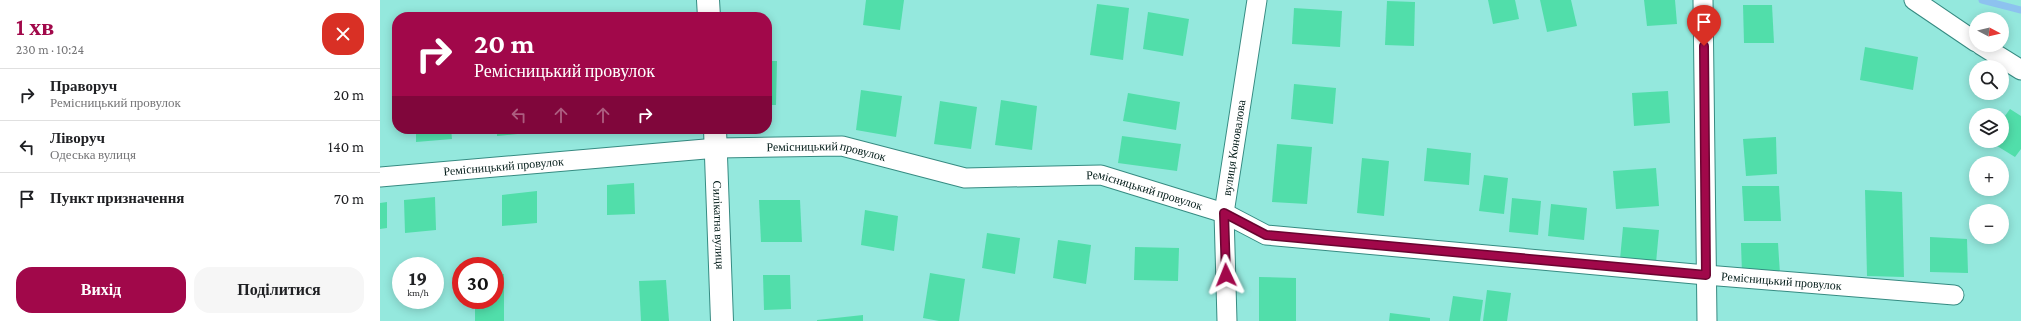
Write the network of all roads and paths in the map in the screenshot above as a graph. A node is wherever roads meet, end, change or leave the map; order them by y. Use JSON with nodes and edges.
{"nodes":[{"id":1,"x":708,"y":0,"type":"edge"},
{"id":2,"x":1703,"y":0,"type":"edge"},
{"id":3,"x":1914,"y":0,"type":"edge"},
{"id":4,"x":1260,"y":2,"type":"edge"},
{"id":5,"x":709,"y":12,"type":"edge"},
{"id":6,"x":1969,"y":37,"type":"edge"},
{"id":7,"x":1992,"y":52,"type":"edge"},
{"id":8,"x":2021,"y":70,"type":"edge"},
{"id":9,"x":716,"y":139,"type":"edge"},
{"id":10,"x":380,"y":177,"type":"edge"},
{"id":11,"x":1224,"y":213,"type":"junction"},
{"id":12,"x":1706,"y":275,"type":"junction"},
{"id":13,"x":1954,"y":295,"type":"dead end"},
{"id":14,"x":722,"y":321,"type":"edge"},
{"id":15,"x":1227,"y":321,"type":"edge"},
{"id":16,"x":1707,"y":321,"type":"edge"}],
"edges":[{"from":1,"to":5,"type":"main road"},
{"from":2,"to":12,"type":"street"},
{"from":3,"to":6,"type":"street"},
{"from":4,"to":11,"type":"street","name":"вулиця Коновалова"},
{"from":7,"to":8,"type":"street"},
{"from":9,"to":10,"type":"street","name":"Ремісницький провулок"},
{"from":9,"to":11,"type":"street","name":"Ремісницький провулок"},
{"from":9,"to":14,"type":"main road","name":"Силікатна вулиця"},
{"from":11,"to":12,"type":"street","name":"Ремісницький провулок"},
{"from":11,"to":15,"type":"street","name":"вулиця Коновалова"},
{"from":12,"to":13,"type":"street","name":"Ремісницький провулок"},
{"from":12,"to":16,"type":"street"}]}
